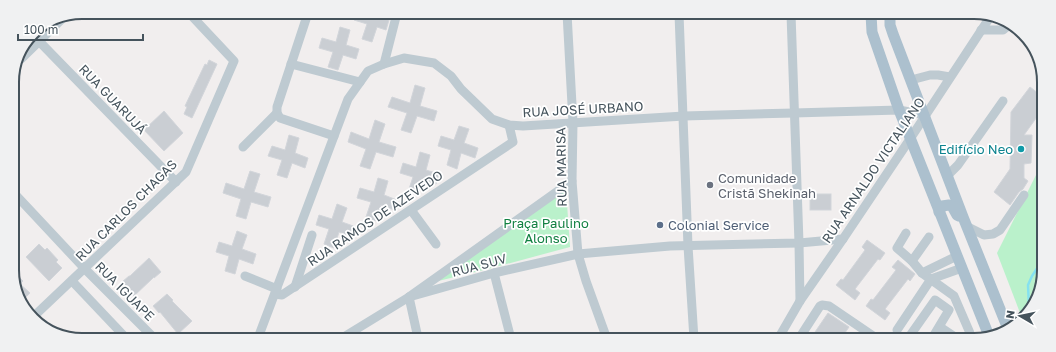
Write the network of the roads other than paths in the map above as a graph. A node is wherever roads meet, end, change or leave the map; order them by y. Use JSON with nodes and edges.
{"nodes":[{"id":1,"x":195,"y":19,"type":"edge"},
{"id":2,"x":306,"y":19,"type":"edge"},
{"id":3,"x":395,"y":19,"type":"edge"},
{"id":4,"x":567,"y":19,"type":"edge"},
{"id":5,"x":679,"y":19,"type":"edge"},
{"id":6,"x":791,"y":19,"type":"edge"},
{"id":7,"x":872,"y":19,"type":"edge"},
{"id":8,"x":890,"y":19,"type":"edge"},
{"id":9,"x":987,"y":21,"type":"edge"},
{"id":10,"x":56,"y":24,"type":"edge"},
{"id":11,"x":1006,"y":27,"type":"edge"},
{"id":12,"x":981,"y":30,"type":"junction"},
{"id":13,"x":36,"y":39,"type":"edge"},
{"id":14,"x":38,"y":42,"type":"junction"},
{"id":15,"x":24,"y":56,"type":"edge"},
{"id":16,"x":291,"y":64,"type":"junction"},
{"id":17,"x":384,"y":64,"type":"junction"},
{"id":18,"x":950,"y":77,"type":"junction"},
{"id":19,"x":911,"y":80,"type":"junction"},
{"id":20,"x":360,"y":82,"type":"junction"},
{"id":21,"x":1003,"y":101,"type":"dead end"},
{"id":22,"x":899,"y":110,"type":"junction"},
{"id":23,"x":277,"y":113,"type":"junction"},
{"id":24,"x":794,"y":113,"type":"junction"},
{"id":25,"x":925,"y":115,"type":"junction"},
{"id":26,"x":684,"y":116,"type":"junction"},
{"id":27,"x":573,"y":123,"type":"junction"},
{"id":28,"x":509,"y":125,"type":"junction"},
{"id":29,"x":334,"y":136,"type":"junction"},
{"id":30,"x":910,"y":139,"type":"junction"},
{"id":31,"x":243,"y":147,"type":"dead end"},
{"id":32,"x":947,"y":176,"type":"junction"},
{"id":33,"x":572,"y":181,"type":"junction"},
{"id":34,"x":176,"y":182,"type":"junction"},
{"id":35,"x":1024,"y":195,"type":"dead end"},
{"id":36,"x":19,"y":198,"type":"edge"},
{"id":37,"x":411,"y":210,"type":"junction"},
{"id":38,"x":939,"y":212,"type":"junction"},
{"id":39,"x":965,"y":222,"type":"junction"},
{"id":40,"x":906,"y":233,"type":"dead end"},
{"id":41,"x":312,"y":235,"type":"dead end"},
{"id":42,"x":929,"y":237,"type":"dead end"},
{"id":43,"x":843,"y":239,"type":"junction"},
{"id":44,"x":799,"y":243,"type":"junction"},
{"id":45,"x":436,"y":244,"type":"dead end"},
{"id":46,"x":688,"y":246,"type":"junction"},
{"id":47,"x":578,"y":254,"type":"junction"},
{"id":48,"x":957,"y":256,"type":"junction"},
{"id":49,"x":912,"y":261,"type":"junction"},
{"id":50,"x":962,"y":268,"type":"junction"},
{"id":51,"x":85,"y":269,"type":"junction"},
{"id":52,"x":494,"y":273,"type":"junction"},
{"id":53,"x":922,"y":273,"type":"junction"},
{"id":54,"x":245,"y":276,"type":"dead end"},
{"id":55,"x":931,"y":279,"type":"junction"},
{"id":56,"x":987,"y":279,"type":"junction"},
{"id":57,"x":72,"y":281,"type":"junction"},
{"id":58,"x":969,"y":284,"type":"junction"},
{"id":59,"x":295,"y":287,"type":"junction"},
{"id":60,"x":276,"y":291,"type":"junction"},
{"id":61,"x":922,"y":292,"type":"junction"},
{"id":62,"x":409,"y":298,"type":"junction"},
{"id":63,"x":935,"y":300,"type":"junction"},
{"id":64,"x":800,"y":301,"type":"junction"},
{"id":65,"x":37,"y":314,"type":"edge"},
{"id":66,"x":1006,"y":325,"type":"edge"},
{"id":67,"x":785,"y":327,"type":"junction"},
{"id":68,"x":940,"y":327,"type":"junction"},
{"id":69,"x":897,"y":330,"type":"dead end"},
{"id":70,"x":987,"y":331,"type":"edge"},
{"id":71,"x":121,"y":333,"type":"edge"},
{"id":72,"x":149,"y":333,"type":"edge"},
{"id":73,"x":260,"y":333,"type":"edge"},
{"id":74,"x":350,"y":333,"type":"edge"},
{"id":75,"x":417,"y":333,"type":"edge"},
{"id":76,"x":509,"y":333,"type":"edge"},
{"id":77,"x":605,"y":333,"type":"edge"},
{"id":78,"x":694,"y":333,"type":"edge"},
{"id":79,"x":782,"y":333,"type":"edge"},
{"id":80,"x":794,"y":333,"type":"edge"},
{"id":81,"x":804,"y":333,"type":"edge"},
{"id":82,"x":869,"y":333,"type":"edge"},
{"id":83,"x":912,"y":333,"type":"edge"},
{"id":84,"x":936,"y":333,"type":"edge"},
{"id":85,"x":949,"y":333,"type":"edge"},
{"id":86,"x":970,"y":333,"type":"edge"}],
"edges":[{"from":1,"to":34,"type":"street","name":"RUA CARLOS CHAGAS"},
{"from":2,"to":16,"type":"street"},
{"from":3,"to":17,"type":"street"},
{"from":4,"to":27,"type":"street","name":"RUA MARISA"},
{"from":5,"to":26,"type":"street"},
{"from":6,"to":24,"type":"street"},
{"from":7,"to":22,"type":"main road"},
{"from":8,"to":19,"type":"main road"},
{"from":9,"to":12,"type":"street","name":"RUA ARNALDO VICTALIANO"},
{"from":10,"to":14,"type":"street"},
{"from":11,"to":12,"type":"street"},
{"from":12,"to":18,"type":"street","name":"RUA ARNALDO VICTALIANO"},
{"from":13,"to":14,"type":"street","name":"RUA GUARUJÁ"},
{"from":14,"to":15,"type":"street"},
{"from":14,"to":34,"type":"street","name":"RUA GUARUJÁ"},
{"from":16,"to":20,"type":"street"},
{"from":16,"to":23,"type":"street"},
{"from":17,"to":20,"type":"street","name":"RUA JOSÉ URBANO"},
{"from":17,"to":28,"type":"street","name":"RUA JOSÉ URBANO"},
{"from":18,"to":19,"type":"street"},
{"from":18,"to":25,"type":"street","name":"RUA ARNALDO VICTALIANO"},
{"from":19,"to":25,"type":"main road"},
{"from":20,"to":29,"type":"street","name":"RUA JOSÉ URBANO"},
{"from":21,"to":32,"type":"street"},
{"from":22,"to":24,"type":"street","name":"RUA JOSÉ URBANO"},
{"from":22,"to":25,"type":"street","name":"RUA JOSÉ URBANO"},
{"from":22,"to":30,"type":"main road"},
{"from":23,"to":29,"type":"street"},
{"from":23,"to":31,"type":"street"},
{"from":24,"to":26,"type":"street","name":"RUA JOSÉ URBANO"},
{"from":24,"to":44,"type":"street"},
{"from":25,"to":30,"type":"street","name":"RUA ARNALDO VICTALIANO"},
{"from":25,"to":32,"type":"main road"},
{"from":26,"to":27,"type":"street","name":"RUA JOSÉ URBANO"},
{"from":26,"to":46,"type":"street"},
{"from":27,"to":28,"type":"street","name":"RUA JOSÉ URBANO"},
{"from":27,"to":33,"type":"street","name":"RUA MARISA"},
{"from":28,"to":37,"type":"street","name":"RUA RAMOS DE AZEVEDO"},
{"from":29,"to":60,"type":"street","name":"RUA JOSÉ URBANO"},
{"from":30,"to":38,"type":"main road"},
{"from":30,"to":43,"type":"street","name":"RUA ARNALDO VICTALIANO"},
{"from":32,"to":39,"type":"main road"},
{"from":33,"to":47,"type":"street","name":"RUA MARISA"},
{"from":33,"to":62,"type":"street"},
{"from":34,"to":51,"type":"street","name":"RUA CARLOS CHAGAS"},
{"from":35,"to":39,"type":"street"},
{"from":36,"to":51,"type":"street","name":"RUA IGUAPE"},
{"from":37,"to":45,"type":"street"},
{"from":37,"to":59,"type":"street","name":"RUA RAMOS DE AZEVEDO"},
{"from":38,"to":39,"type":"main road"},
{"from":38,"to":48,"type":"main road"},
{"from":39,"to":56,"type":"main road"},
{"from":40,"to":49,"type":"street"},
{"from":41,"to":59,"type":"street"},
{"from":42,"to":49,"type":"street"},
{"from":43,"to":44,"type":"street","name":"RUA SUV"},
{"from":43,"to":64,"type":"street","name":"RUA ARNALDO VICTALIANO"},
{"from":44,"to":46,"type":"street","name":"RUA SUV"},
{"from":44,"to":64,"type":"street"},
{"from":46,"to":47,"type":"street","name":"RUA SUV"},
{"from":46,"to":78,"type":"street"},
{"from":47,"to":52,"type":"street","name":"RUA SUV"},
{"from":47,"to":77,"type":"street","name":"RUA MARISA"},
{"from":48,"to":50,"type":"main road"},
{"from":48,"to":53,"type":"street"},
{"from":49,"to":53,"type":"street"},
{"from":50,"to":55,"type":"street"},
{"from":50,"to":58,"type":"main road"},
{"from":51,"to":57,"type":"street","name":"RUA CARLOS CHAGAS"},
{"from":51,"to":72,"type":"street","name":"RUA IGUAPE"},
{"from":52,"to":62,"type":"street","name":"RUA SUV"},
{"from":52,"to":76,"type":"street"},
{"from":53,"to":55,"type":"street"},
{"from":54,"to":60,"type":"street"},
{"from":55,"to":61,"type":"street"},
{"from":55,"to":86,"type":"street"},
{"from":56,"to":58,"type":"main road"},
{"from":56,"to":66,"type":"main road"},
{"from":57,"to":65,"type":"street","name":"RUA CARLOS CHAGAS"},
{"from":57,"to":71,"type":"street"},
{"from":58,"to":70,"type":"main road"},
{"from":59,"to":60,"type":"street","name":"RUA RAMOS DE AZEVEDO"},
{"from":60,"to":73,"type":"street"},
{"from":61,"to":63,"type":"street"},
{"from":61,"to":69,"type":"street"},
{"from":62,"to":74,"type":"street"},
{"from":62,"to":75,"type":"street"},
{"from":63,"to":68,"type":"street"},
{"from":63,"to":83,"type":"street"},
{"from":64,"to":67,"type":"street","name":"RUA ARNALDO VICTALIANO"},
{"from":67,"to":79,"type":"street","name":"RUA ARNALDO VICTALIANO"},
{"from":67,"to":80,"type":"street"},
{"from":68,"to":84,"type":"street"},
{"from":68,"to":85,"type":"street"},
{"from":81,"to":82,"type":"street"}]}
